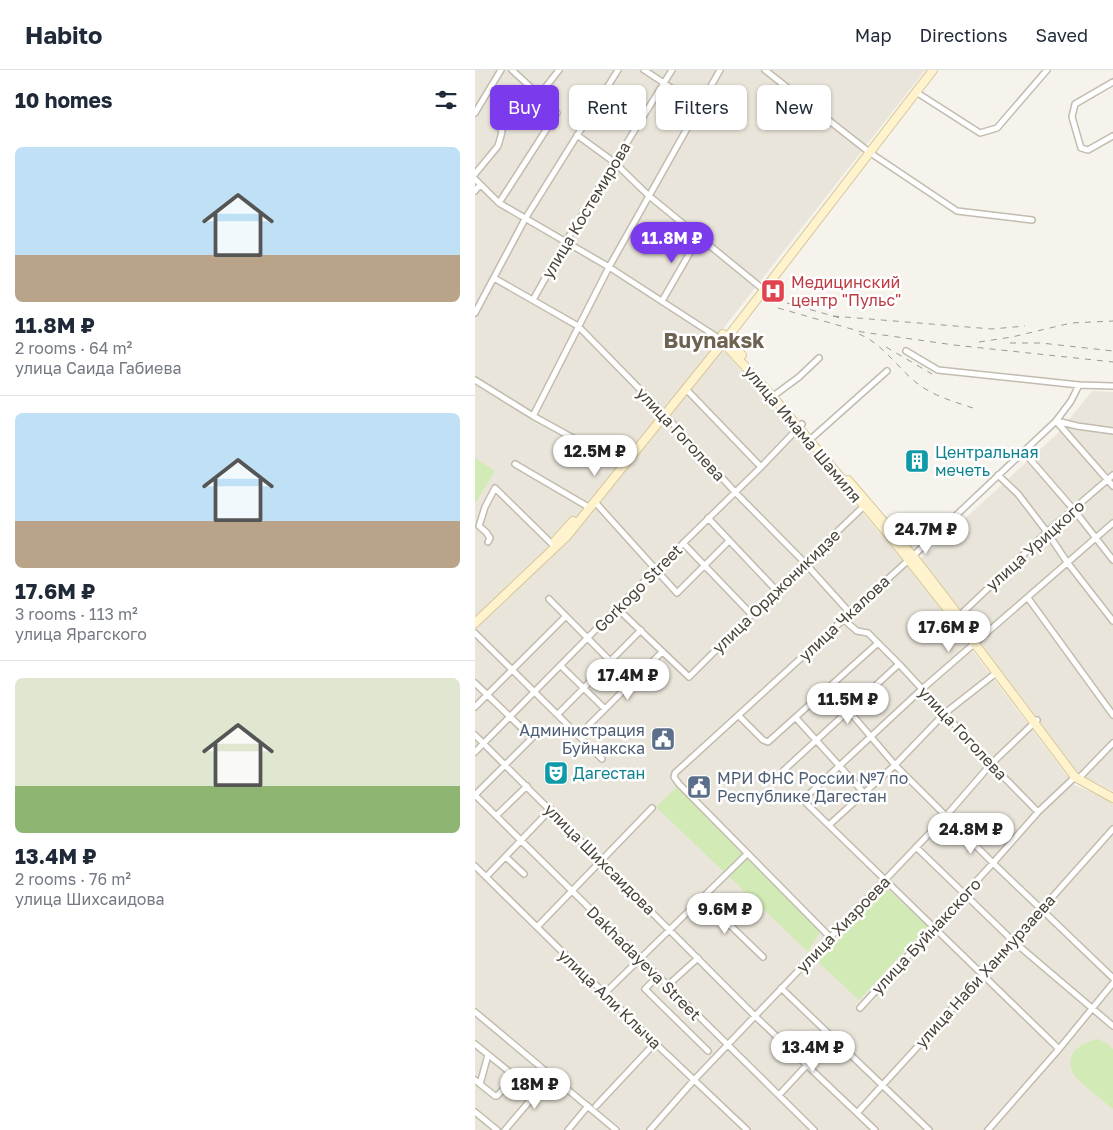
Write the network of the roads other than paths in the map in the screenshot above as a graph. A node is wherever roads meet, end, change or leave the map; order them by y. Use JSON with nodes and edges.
{"nodes":[{"id":1,"x":501,"y":70,"type":"edge"},
{"id":2,"x":512,"y":70,"type":"edge"},
{"id":3,"x":559,"y":70,"type":"edge"},
{"id":4,"x":618,"y":70,"type":"edge"},
{"id":5,"x":644,"y":70,"type":"edge"},
{"id":6,"x":672,"y":70,"type":"edge"},
{"id":7,"x":720,"y":70,"type":"edge"},
{"id":8,"x":765,"y":70,"type":"edge"},
{"id":9,"x":931,"y":70,"type":"edge"},
{"id":10,"x":1047,"y":70,"type":"edge"},
{"id":11,"x":664,"y":82,"type":"junction"},
{"id":12,"x":1113,"y":82,"type":"edge"},
{"id":13,"x":528,"y":85,"type":"edge"},
{"id":14,"x":547,"y":85,"type":"edge"},
{"id":15,"x":668,"y":85,"type":"edge"},
{"id":16,"x":711,"y":85,"type":"edge"},
{"id":17,"x":916,"y":92,"type":"junction"},
{"id":18,"x":475,"y":113,"type":"edge"},
{"id":19,"x":501,"y":130,"type":"edge"},
{"id":20,"x":546,"y":130,"type":"edge"},
{"id":21,"x":685,"y":130,"type":"edge"},
{"id":22,"x":577,"y":135,"type":"junction"},
{"id":23,"x":1113,"y":136,"type":"edge"},
{"id":24,"x":868,"y":151,"type":"junction"},
{"id":25,"x":615,"y":162,"type":"junction"},
{"id":26,"x":475,"y":174,"type":"edge"},
{"id":27,"x":475,"y":179,"type":"edge"},
{"id":28,"x":480,"y":185,"type":"junction"},
{"id":29,"x":475,"y":191,"type":"edge"},
{"id":30,"x":648,"y":195,"type":"junction"},
{"id":31,"x":499,"y":203,"type":"junction"},
{"id":32,"x":525,"y":219,"type":"junction"},
{"id":33,"x":1032,"y":220,"type":"dead end"},
{"id":34,"x":699,"y":237,"type":"junction"},
{"id":35,"x":566,"y":241,"type":"junction"},
{"id":36,"x":609,"y":267,"type":"junction"},
{"id":37,"x":494,"y":278,"type":"junction"},
{"id":38,"x":762,"y":289,"type":"junction"},
{"id":39,"x":533,"y":300,"type":"junction"},
{"id":40,"x":662,"y":301,"type":"junction"},
{"id":41,"x":475,"y":313,"type":"edge"},
{"id":42,"x":578,"y":326,"type":"junction"},
{"id":43,"x":723,"y":338,"type":"junction"},
{"id":44,"x":906,"y":351,"type":"dead end"},
{"id":45,"x":819,"y":358,"type":"dead end"},
{"id":46,"x":887,"y":371,"type":"dead end"},
{"id":47,"x":475,"y":380,"type":"edge"},
{"id":48,"x":1079,"y":385,"type":"junction"},
{"id":49,"x":1113,"y":386,"type":"edge"},
{"id":50,"x":685,"y":388,"type":"junction"},
{"id":51,"x":776,"y":394,"type":"junction"},
{"id":52,"x":664,"y":413,"type":"junction"},
{"id":53,"x":533,"y":416,"type":"junction"},
{"id":54,"x":1056,"y":421,"type":"junction"},
{"id":55,"x":800,"y":426,"type":"junction"},
{"id":56,"x":1113,"y":432,"type":"edge"},
{"id":57,"x":813,"y":437,"type":"junction"},
{"id":58,"x":1023,"y":451,"type":"junction"},
{"id":59,"x":515,"y":464,"type":"dead end"},
{"id":60,"x":622,"y":465,"type":"junction"},
{"id":61,"x":761,"y":467,"type":"junction"},
{"id":62,"x":999,"y":474,"type":"junction"},
{"id":63,"x":1111,"y":478,"type":"edge"},
{"id":64,"x":1113,"y":486,"type":"edge"},
{"id":65,"x":735,"y":492,"type":"junction"},
{"id":66,"x":590,"y":505,"type":"junction"},
{"id":67,"x":864,"y":506,"type":"junction"},
{"id":68,"x":1074,"y":510,"type":"junction"},
{"id":69,"x":708,"y":518,"type":"junction"},
{"id":70,"x":1113,"y":523,"type":"edge"},
{"id":71,"x":1047,"y":532,"type":"junction"},
{"id":72,"x":1096,"y":538,"type":"junction"},
{"id":73,"x":729,"y":541,"type":"junction"},
{"id":74,"x":488,"y":542,"type":"dead end"},
{"id":75,"x":683,"y":543,"type":"junction"},
{"id":76,"x":554,"y":545,"type":"junction"},
{"id":77,"x":910,"y":558,"type":"junction"},
{"id":78,"x":1113,"y":560,"type":"edge"},
{"id":79,"x":1067,"y":562,"type":"junction"},
{"id":80,"x":805,"y":563,"type":"junction"},
{"id":81,"x":704,"y":566,"type":"junction"},
{"id":82,"x":655,"y":570,"type":"junction"},
{"id":83,"x":776,"y":590,"type":"junction"},
{"id":84,"x":1028,"y":598,"type":"junction"},
{"id":85,"x":549,"y":599,"type":"dead end"},
{"id":86,"x":617,"y":608,"type":"junction"},
{"id":87,"x":1113,"y":609,"type":"edge"},
{"id":88,"x":850,"y":613,"type":"junction"},
{"id":89,"x":1107,"y":614,"type":"junction"},
{"id":90,"x":752,"y":615,"type":"junction"},
{"id":91,"x":566,"y":616,"type":"junction"},
{"id":92,"x":959,"y":616,"type":"junction"},
{"id":93,"x":475,"y":619,"type":"edge"},
{"id":94,"x":843,"y":619,"type":"junction"},
{"id":95,"x":1113,"y":621,"type":"edge"},
{"id":96,"x":475,"y":623,"type":"edge"},
{"id":97,"x":641,"y":630,"type":"junction"},
{"id":98,"x":475,"y":633,"type":"edge"},
{"id":99,"x":587,"y":639,"type":"junction"},
{"id":100,"x":976,"y":642,"type":"junction"},
{"id":101,"x":878,"y":643,"type":"junction"},
{"id":102,"x":662,"y":652,"type":"junction"},
{"id":103,"x":610,"y":662,"type":"junction"},
{"id":104,"x":899,"y":664,"type":"junction"},
{"id":105,"x":561,"y":666,"type":"junction"},
{"id":106,"x":512,"y":670,"type":"junction"},
{"id":107,"x":996,"y":673,"type":"junction"},
{"id":108,"x":475,"y":683,"type":"edge"},
{"id":109,"x":632,"y":683,"type":"junction"},
{"id":110,"x":584,"y":689,"type":"junction"},
{"id":111,"x":922,"y":689,"type":"junction"},
{"id":112,"x":534,"y":692,"type":"junction"},
{"id":113,"x":487,"y":695,"type":"junction"},
{"id":114,"x":475,"y":707,"type":"edge"},
{"id":115,"x":605,"y":709,"type":"junction"},
{"id":116,"x":849,"y":711,"type":"junction"},
{"id":117,"x":558,"y":714,"type":"junction"},
{"id":118,"x":945,"y":714,"type":"junction"},
{"id":119,"x":1113,"y":715,"type":"edge"},
{"id":120,"x":739,"y":716,"type":"junction"},
{"id":121,"x":510,"y":717,"type":"junction"},
{"id":122,"x":796,"y":718,"type":"junction"},
{"id":123,"x":1036,"y":721,"type":"junction"},
{"id":124,"x":475,"y":735,"type":"edge"},
{"id":125,"x":579,"y":735,"type":"junction"},
{"id":126,"x":872,"y":737,"type":"junction"},
{"id":127,"x":817,"y":741,"type":"junction"},
{"id":128,"x":1113,"y":743,"type":"edge"},
{"id":129,"x":484,"y":744,"type":"junction"},
{"id":130,"x":475,"y":752,"type":"edge"},
{"id":131,"x":602,"y":759,"type":"dead end"},
{"id":132,"x":505,"y":764,"type":"junction"},
{"id":133,"x":895,"y":764,"type":"junction"},
{"id":134,"x":991,"y":764,"type":"junction"},
{"id":135,"x":840,"y":767,"type":"junction"},
{"id":136,"x":783,"y":772,"type":"dead end"},
{"id":137,"x":1078,"y":777,"type":"junction"},
{"id":138,"x":527,"y":786,"type":"junction"},
{"id":139,"x":1113,"y":792,"type":"edge"},
{"id":140,"x":864,"y":793,"type":"junction"},
{"id":141,"x":475,"y":795,"type":"edge"},
{"id":142,"x":1113,"y":798,"type":"edge"},
{"id":143,"x":652,"y":808,"type":"dead end"},
{"id":144,"x":551,"y":809,"type":"junction"},
{"id":145,"x":1037,"y":812,"type":"junction"},
{"id":146,"x":497,"y":816,"type":"junction"},
{"id":147,"x":946,"y":816,"type":"junction"},
{"id":148,"x":829,"y":826,"type":"junction"},
{"id":149,"x":1113,"y":829,"type":"edge"},
{"id":150,"x":521,"y":840,"type":"junction"},
{"id":151,"x":917,"y":847,"type":"junction"},
{"id":152,"x":747,"y":854,"type":"junction"},
{"id":153,"x":506,"y":857,"type":"junction"},
{"id":154,"x":600,"y":860,"type":"junction"},
{"id":155,"x":993,"y":863,"type":"junction"},
{"id":156,"x":475,"y":866,"type":"edge"},
{"id":157,"x":524,"y":874,"type":"dead end"},
{"id":158,"x":486,"y":877,"type":"junction"},
{"id":159,"x":885,"y":880,"type":"junction"},
{"id":160,"x":572,"y":891,"type":"junction"},
{"id":161,"x":965,"y":894,"type":"junction"},
{"id":162,"x":702,"y":898,"type":"junction"},
{"id":163,"x":1041,"y":909,"type":"junction"},
{"id":164,"x":537,"y":927,"type":"junction"},
{"id":165,"x":934,"y":927,"type":"junction"},
{"id":166,"x":670,"y":930,"type":"junction"},
{"id":167,"x":830,"y":937,"type":"junction"},
{"id":168,"x":1013,"y":941,"type":"junction"},
{"id":169,"x":763,"y":957,"type":"dead end"},
{"id":170,"x":697,"y":958,"type":"junction"},
{"id":171,"x":640,"y":959,"type":"junction"},
{"id":172,"x":983,"y":975,"type":"junction"},
{"id":173,"x":657,"y":976,"type":"junction"},
{"id":174,"x":1113,"y":978,"type":"edge"},
{"id":175,"x":1113,"y":984,"type":"edge"},
{"id":176,"x":667,"y":986,"type":"junction"},
{"id":177,"x":781,"y":988,"type":"junction"},
{"id":178,"x":605,"y":993,"type":"junction"},
{"id":179,"x":860,"y":1008,"type":"dead end"},
{"id":180,"x":1092,"y":1009,"type":"junction"},
{"id":181,"x":475,"y":1012,"type":"edge"},
{"id":182,"x":755,"y":1016,"type":"junction"},
{"id":183,"x":1113,"y":1026,"type":"edge"},
{"id":184,"x":833,"y":1037,"type":"junction"},
{"id":185,"x":655,"y":1043,"type":"junction"},
{"id":186,"x":475,"y":1044,"type":"edge"},
{"id":187,"x":727,"y":1045,"type":"junction"},
{"id":188,"x":1059,"y":1048,"type":"junction"},
{"id":189,"x":708,"y":1051,"type":"dead end"},
{"id":190,"x":488,"y":1055,"type":"junction"},
{"id":191,"x":807,"y":1065,"type":"junction"},
{"id":192,"x":551,"y":1076,"type":"junction"},
{"id":193,"x":475,"y":1080,"type":"edge"},
{"id":194,"x":694,"y":1080,"type":"junction"},
{"id":195,"x":480,"y":1084,"type":"junction"},
{"id":196,"x":882,"y":1085,"type":"junction"},
{"id":197,"x":779,"y":1095,"type":"junction"},
{"id":198,"x":587,"y":1106,"type":"junction"},
{"id":199,"x":596,"y":1106,"type":"dead end"},
{"id":200,"x":475,"y":1112,"type":"edge"},
{"id":201,"x":857,"y":1113,"type":"junction"},
{"id":202,"x":991,"y":1129,"type":"edge"},
{"id":203,"x":497,"y":1130,"type":"edge"},
{"id":204,"x":505,"y":1130,"type":"edge"},
{"id":205,"x":568,"y":1130,"type":"edge"},
{"id":206,"x":616,"y":1130,"type":"edge"},
{"id":207,"x":650,"y":1130,"type":"edge"},
{"id":208,"x":747,"y":1130,"type":"edge"},
{"id":209,"x":815,"y":1130,"type":"edge"},
{"id":210,"x":875,"y":1130,"type":"edge"},
{"id":211,"x":929,"y":1130,"type":"edge"}],
"edges":[{"from":1,"to":18,"type":"street"},
{"from":2,"to":13,"type":"street"},
{"from":3,"to":14,"type":"street"},
{"from":4,"to":22,"type":"street"},
{"from":5,"to":11,"type":"street"},
{"from":6,"to":11,"type":"street","name":"улица Костемирова"},
{"from":7,"to":16,"type":"street"},
{"from":8,"to":24,"type":"street"},
{"from":9,"to":17,"type":"main road"},
{"from":9,"to":24,"type":"main road"},
{"from":10,"to":17,"type":"street"},
{"from":11,"to":15,"type":"street"},
{"from":11,"to":25,"type":"street","name":"улица Костемирова"},
{"from":12,"to":23,"type":"street"},
{"from":17,"to":24,"type":"main road"},
{"from":19,"to":26,"type":"street"},
{"from":20,"to":31,"type":"street"},
{"from":21,"to":30,"type":"street"},
{"from":22,"to":25,"type":"street"},
{"from":22,"to":32,"type":"street"},
{"from":24,"to":33,"type":"street"},
{"from":24,"to":38,"type":"main road"},
{"from":25,"to":30,"type":"street"},
{"from":25,"to":35,"type":"street","name":"улица Костемирова"},
{"from":27,"to":28,"type":"street"},
{"from":28,"to":29,"type":"street"},
{"from":28,"to":31,"type":"street"},
{"from":30,"to":34,"type":"street"},
{"from":30,"to":36,"type":"street"},
{"from":31,"to":32,"type":"street"},
{"from":32,"to":35,"type":"street"},
{"from":32,"to":37,"type":"street"},
{"from":34,"to":38,"type":"street"},
{"from":34,"to":40,"type":"street"},
{"from":35,"to":36,"type":"street"},
{"from":35,"to":39,"type":"street","name":"улица Костемирова"},
{"from":36,"to":40,"type":"street"},
{"from":36,"to":42,"type":"street"},
{"from":37,"to":39,"type":"street","name":"улица Гоголева"},
{"from":37,"to":41,"type":"street"},
{"from":38,"to":43,"type":"main road"},
{"from":39,"to":42,"type":"street","name":"улица Гоголева"},
{"from":40,"to":43,"type":"street"},
{"from":42,"to":52,"type":"street","name":"улица Гоголева"},
{"from":42,"to":53,"type":"street"},
{"from":43,"to":50,"type":"main road"},
{"from":43,"to":51,"type":"main road","name":"улица Имама Шамиля"},
{"from":43,"to":55,"type":"main road","name":"улица Имама Шамиля"},
{"from":44,"to":48,"type":"street"},
{"from":45,"to":51,"type":"street"},
{"from":46,"to":57,"type":"street"},
{"from":47,"to":53,"type":"street"},
{"from":48,"to":49,"type":"street"},
{"from":48,"to":54,"type":"street","name":"улица Чкалова"},
{"from":50,"to":52,"type":"main road"},
{"from":50,"to":61,"type":"street"},
{"from":51,"to":55,"type":"main road","name":"улица Имама Шамиля"},
{"from":52,"to":60,"type":"main road"},
{"from":52,"to":65,"type":"street","name":"улица Гоголева"},
{"from":53,"to":60,"type":"street"},
{"from":54,"to":56,"type":"street"},
{"from":54,"to":58,"type":"street","name":"улица Чкалова"},
{"from":54,"to":63,"type":"street"},
{"from":55,"to":57,"type":"main road","name":"улица Имама Шамиля"},
{"from":55,"to":61,"type":"street","name":"Gorkogo Street"},
{"from":55,"to":67,"type":"main road","name":"улица Имама Шамиля"},
{"from":57,"to":77,"type":"main road","name":"улица Имама Шамиля"},
{"from":58,"to":62,"type":"street","name":"улица Чкалова"},
{"from":58,"to":68,"type":"street"},
{"from":59,"to":66,"type":"street"},
{"from":60,"to":66,"type":"main road"},
{"from":61,"to":65,"type":"street","name":"Gorkogo Street"},
{"from":62,"to":71,"type":"street"},
{"from":62,"to":77,"type":"street","name":"улица Чкалова"},
{"from":63,"to":64,"type":"street"},
{"from":63,"to":68,"type":"street","name":"улица Урицкого"},
{"from":65,"to":69,"type":"street","name":"Gorkogo Street"},
{"from":65,"to":80,"type":"street","name":"улица Гоголева"},
{"from":66,"to":76,"type":"main road"},
{"from":66,"to":82,"type":"street"},
{"from":67,"to":77,"type":"main road","name":"улица Имама Шамиля"},
{"from":67,"to":80,"type":"street","name":"улица Орджоникидзе"},
{"from":68,"to":71,"type":"street","name":"улица Урицкого"},
{"from":68,"to":72,"type":"street"},
{"from":69,"to":73,"type":"street"},
{"from":69,"to":75,"type":"street","name":"Gorkogo Street"},
{"from":70,"to":72,"type":"street"},
{"from":71,"to":79,"type":"street"},
{"from":71,"to":92,"type":"street","name":"улица Урицкого"},
{"from":72,"to":78,"type":"street"},
{"from":72,"to":79,"type":"street"},
{"from":73,"to":81,"type":"street"},
{"from":73,"to":83,"type":"street"},
{"from":74,"to":76,"type":"street"},
{"from":75,"to":81,"type":"street"},
{"from":75,"to":82,"type":"street","name":"Gorkogo Street"},
{"from":76,"to":93,"type":"main road"},
{"from":76,"to":96,"type":"main road"},
{"from":77,"to":88,"type":"street","name":"улица Чкалова"},
{"from":77,"to":92,"type":"main road","name":"улица Имама Шамиля"},
{"from":77,"to":100,"type":"main road","name":"улица Имама Шамиля"},
{"from":79,"to":84,"type":"street"},
{"from":79,"to":89,"type":"street"},
{"from":80,"to":83,"type":"street","name":"улица Орджоникидзе"},
{"from":80,"to":88,"type":"street","name":"улица Гоголева"},
{"from":81,"to":82,"type":"street"},
{"from":81,"to":90,"type":"street"},
{"from":82,"to":86,"type":"street","name":"Gorkogo Street"},
{"from":83,"to":90,"type":"street","name":"улица Орджоникидзе"},
{"from":84,"to":100,"type":"street"},
{"from":84,"to":119,"type":"street"},
{"from":85,"to":91,"type":"street"},
{"from":86,"to":97,"type":"street"},
{"from":86,"to":99,"type":"street","name":"Gorkogo Street"},
{"from":87,"to":89,"type":"street"},
{"from":88,"to":94,"type":"street","name":"улица Чкалова"},
{"from":89,"to":95,"type":"street"},
{"from":90,"to":102,"type":"street","name":"улица Орджоникидзе"},
{"from":91,"to":99,"type":"street"},
{"from":91,"to":106,"type":"street"},
{"from":92,"to":100,"type":"main road","name":"улица Имама Шамиля"},
{"from":94,"to":101,"type":"street","name":"улица Гоголева"},
{"from":94,"to":120,"type":"street","name":"улица Чкалова"},
{"from":97,"to":102,"type":"street"},
{"from":97,"to":103,"type":"street"},
{"from":98,"to":106,"type":"street"},
{"from":99,"to":103,"type":"street"},
{"from":99,"to":105,"type":"street","name":"Gorkogo Street"},
{"from":100,"to":107,"type":"main road","name":"улица Имама Шамиля"},
{"from":100,"to":111,"type":"street"},
{"from":100,"to":123,"type":"main road","name":"улица Имама Шамиля"},
{"from":101,"to":104,"type":"street","name":"улица Гоголева"},
{"from":101,"to":122,"type":"street"},
{"from":102,"to":109,"type":"street"},
{"from":103,"to":109,"type":"street"},
{"from":103,"to":110,"type":"street"},
{"from":104,"to":111,"type":"street","name":"улица Гоголева"},
{"from":104,"to":116,"type":"street"},
{"from":105,"to":110,"type":"street"},
{"from":105,"to":112,"type":"street","name":"Gorkogo Street"},
{"from":106,"to":112,"type":"street"},
{"from":106,"to":113,"type":"street"},
{"from":107,"to":118,"type":"street"},
{"from":107,"to":123,"type":"main road","name":"улица Имама Шамиля"},
{"from":108,"to":113,"type":"street"},
{"from":109,"to":115,"type":"street"},
{"from":110,"to":115,"type":"street"},
{"from":110,"to":117,"type":"street"},
{"from":111,"to":118,"type":"street","name":"улица Гоголева"},
{"from":111,"to":126,"type":"street"},
{"from":112,"to":117,"type":"street"},
{"from":112,"to":121,"type":"street","name":"Gorkogo Street"},
{"from":113,"to":114,"type":"street"},
{"from":113,"to":121,"type":"street"},
{"from":115,"to":125,"type":"street"},
{"from":116,"to":126,"type":"street"},
{"from":116,"to":127,"type":"street"},
{"from":117,"to":125,"type":"street"},
{"from":118,"to":133,"type":"street"},
{"from":118,"to":134,"type":"street","name":"улица Гоголева"},
{"from":120,"to":122,"type":"street"},
{"from":120,"to":152,"type":"street","name":"улица Чкалова"},
{"from":121,"to":129,"type":"street","name":"Gorkogo Street"},
{"from":121,"to":132,"type":"street"},
{"from":122,"to":127,"type":"street"},
{"from":123,"to":134,"type":"street","name":"улица Хизроева"},
{"from":123,"to":137,"type":"main road","name":"улица Имама Шамиля"},
{"from":124,"to":129,"type":"street","name":"улица Шихсаидова"},
{"from":125,"to":131,"type":"street"},
{"from":126,"to":133,"type":"street"},
{"from":126,"to":135,"type":"street"},
{"from":127,"to":135,"type":"street"},
{"from":127,"to":136,"type":"street"},
{"from":128,"to":137,"type":"street","name":"улица Буйнакского"},
{"from":129,"to":130,"type":"street","name":"Gorkogo Street"},
{"from":129,"to":132,"type":"street","name":"улица Шихсаидова"},
{"from":132,"to":138,"type":"street","name":"улица Шихсаидова"},
{"from":132,"to":141,"type":"street"},
{"from":133,"to":140,"type":"street"},
{"from":133,"to":147,"type":"street"},
{"from":134,"to":145,"type":"street","name":"улица Гоголева"},
{"from":134,"to":147,"type":"street","name":"улица Хизроева"},
{"from":135,"to":140,"type":"street"},
{"from":135,"to":148,"type":"street"},
{"from":137,"to":139,"type":"main road","name":"улица Имама Шамиля"},
{"from":137,"to":142,"type":"main road","name":"улица Имама Шамиля"},
{"from":137,"to":145,"type":"street","name":"улица Буйнакского"},
{"from":138,"to":144,"type":"street","name":"улица Шихсаидова"},
{"from":138,"to":146,"type":"street"},
{"from":140,"to":148,"type":"street"},
{"from":141,"to":146,"type":"street","name":"Dakhadayeva Street"},
{"from":143,"to":154,"type":"street"},
{"from":144,"to":150,"type":"street"},
{"from":144,"to":154,"type":"street","name":"улица Шихсаидова"},
{"from":145,"to":155,"type":"street","name":"улица Буйнакского"},
{"from":146,"to":150,"type":"street","name":"Dakhadayeva Street"},
{"from":147,"to":151,"type":"street","name":"улица Хизроева"},
{"from":147,"to":155,"type":"street"},
{"from":148,"to":159,"type":"street"},
{"from":149,"to":163,"type":"street","name":"улица Наби Ханмурзаева"},
{"from":150,"to":153,"type":"street"},
{"from":150,"to":160,"type":"street","name":"Dakhadayeva Street"},
{"from":151,"to":159,"type":"street","name":"улица Хизроева"},
{"from":151,"to":161,"type":"street"},
{"from":152,"to":162,"type":"street"},
{"from":152,"to":167,"type":"street"},
{"from":153,"to":157,"type":"street"},
{"from":153,"to":158,"type":"street"},
{"from":154,"to":160,"type":"street"},
{"from":154,"to":166,"type":"street","name":"улица Шихсаидова"},
{"from":155,"to":161,"type":"street","name":"улица Буйнакского"},
{"from":155,"to":163,"type":"street"},
{"from":156,"to":158,"type":"street","name":"улица Али Клыча"},
{"from":158,"to":164,"type":"street","name":"улица Али Клыча"},
{"from":159,"to":165,"type":"street"},
{"from":159,"to":167,"type":"street","name":"улица Хизроева"},
{"from":160,"to":164,"type":"street"},
{"from":160,"to":171,"type":"street","name":"Dakhadayeva Street"},
{"from":161,"to":165,"type":"street","name":"улица Буйнакского"},
{"from":161,"to":168,"type":"street"},
{"from":162,"to":166,"type":"street"},
{"from":162,"to":169,"type":"street"},
{"from":163,"to":168,"type":"street","name":"улица Наби Ханмурзаева"},
{"from":163,"to":174,"type":"street"},
{"from":164,"to":178,"type":"street","name":"улица Али Клыча"},
{"from":165,"to":172,"type":"street"},
{"from":165,"to":179,"type":"street","name":"улица Буйнакского"},
{"from":166,"to":170,"type":"street","name":"улица Шихсаидова"},
{"from":166,"to":171,"type":"street"},
{"from":167,"to":177,"type":"street","name":"улица Хизроева"},
{"from":168,"to":172,"type":"street","name":"улица Наби Ханмурзаева"},
{"from":168,"to":180,"type":"street"},
{"from":170,"to":176,"type":"street"},
{"from":170,"to":182,"type":"street","name":"улица Шихсаидова"},
{"from":171,"to":173,"type":"street","name":"Dakhadayeva Street"},
{"from":171,"to":178,"type":"street"},
{"from":172,"to":188,"type":"street"},
{"from":172,"to":196,"type":"street","name":"улица Наби Ханмурзаева"},
{"from":173,"to":176,"type":"street","name":"Dakhadayeva Street"},
{"from":173,"to":189,"type":"street"},
{"from":175,"to":180,"type":"street"},
{"from":176,"to":187,"type":"street","name":"Dakhadayeva Street"},
{"from":177,"to":182,"type":"street","name":"улица Хизроева"},
{"from":177,"to":184,"type":"street"},
{"from":178,"to":185,"type":"street","name":"улица Али Клыча"},
{"from":180,"to":183,"type":"street"},
{"from":180,"to":188,"type":"street"},
{"from":181,"to":192,"type":"street"},
{"from":182,"to":187,"type":"street","name":"улица Хизроева"},
{"from":182,"to":191,"type":"street","name":"улица Шихсаидова"},
{"from":184,"to":191,"type":"street"},
{"from":184,"to":196,"type":"street"},
{"from":185,"to":194,"type":"street","name":"улица Али Клыча"},
{"from":185,"to":199,"type":"street"},
{"from":186,"to":190,"type":"street"},
{"from":187,"to":194,"type":"street","name":"улица Хизроева"},
{"from":187,"to":197,"type":"street","name":"Dakhadayeva Street"},
{"from":188,"to":202,"type":"street"},
{"from":190,"to":195,"type":"street"},
{"from":190,"to":195,"type":"street"},
{"from":191,"to":197,"type":"street"},
{"from":191,"to":201,"type":"street","name":"улица Шихсаидова"},
{"from":192,"to":198,"type":"street"},
{"from":192,"to":204,"type":"street"},
{"from":193,"to":195,"type":"street"},
{"from":194,"to":207,"type":"street","name":"улица Хизроева"},
{"from":194,"to":208,"type":"street","name":"улица Али Клыча"},
{"from":196,"to":201,"type":"street","name":"улица Наби Ханмурзаева"},
{"from":196,"to":211,"type":"street"},
{"from":197,"to":209,"type":"street","name":"Dakhadayeva Street"},
{"from":198,"to":205,"type":"street"},
{"from":198,"to":206,"type":"street"},
{"from":200,"to":203,"type":"street"},
{"from":201,"to":210,"type":"street","name":"улица Шихсаидова"}]}
